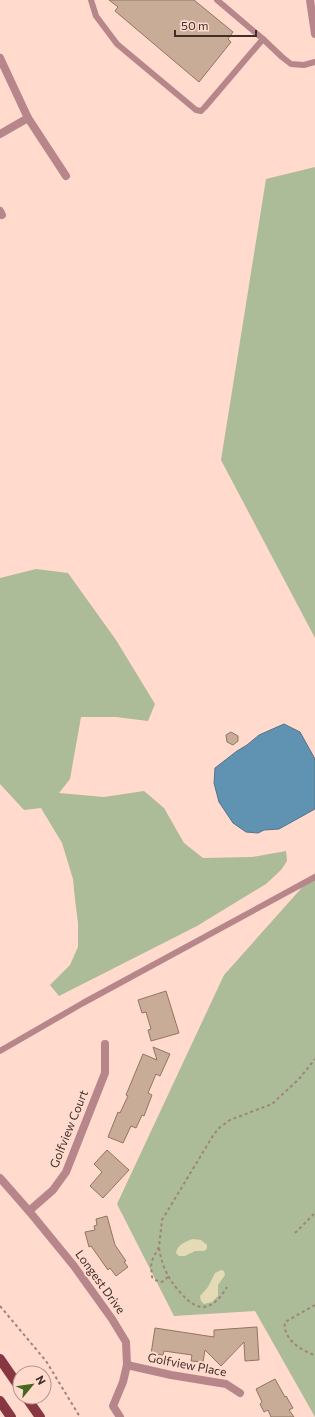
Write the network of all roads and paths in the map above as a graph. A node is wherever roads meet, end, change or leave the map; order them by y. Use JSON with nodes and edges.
{"nodes":[{"id":1,"x":91,"y":0,"type":"edge"},
{"id":2,"x":217,"y":0,"type":"edge"},
{"id":3,"x":310,"y":0,"type":"edge"},
{"id":4,"x":315,"y":34,"type":"edge"},
{"id":5,"x":263,"y":39,"type":"junction"},
{"id":6,"x":0,"y":58,"type":"edge"},
{"id":7,"x":315,"y":62,"type":"edge"},
{"id":8,"x":28,"y":118,"type":"junction"},
{"id":9,"x":0,"y":134,"type":"edge"},
{"id":10,"x":66,"y":176,"type":"dead end"},
{"id":11,"x":315,"y":877,"type":"edge"},
{"id":12,"x":105,"y":1044,"type":"dead end"},
{"id":13,"x":0,"y":1051,"type":"edge"},
{"id":14,"x":315,"y":1059,"type":"edge"},
{"id":15,"x":0,"y":1178,"type":"edge"},
{"id":16,"x":29,"y":1211,"type":"junction"},
{"id":17,"x":315,"y":1213,"type":"edge"},
{"id":18,"x":295,"y":1233,"type":"dead end"},
{"id":19,"x":159,"y":1247,"type":"junction"},
{"id":20,"x":168,"y":1277,"type":"junction"},
{"id":21,"x":227,"y":1287,"type":"dead end"},
{"id":22,"x":315,"y":1305,"type":"edge"},
{"id":23,"x":0,"y":1306,"type":"edge"},
{"id":24,"x":315,"y":1355,"type":"edge"},
{"id":25,"x":0,"y":1360,"type":"edge"},
{"id":26,"x":127,"y":1365,"type":"junction"},
{"id":27,"x":12,"y":1377,"type":"edge"},
{"id":28,"x":240,"y":1393,"type":"dead end"},
{"id":29,"x":0,"y":1401,"type":"edge"},
{"id":30,"x":32,"y":1405,"type":"edge"},
{"id":31,"x":11,"y":1417,"type":"edge"},
{"id":32,"x":40,"y":1417,"type":"edge"},
{"id":33,"x":80,"y":1417,"type":"edge"},
{"id":34,"x":120,"y":1417,"type":"edge"}],
"edges":[{"from":1,"to":5,"type":"lane"},
{"from":2,"to":5,"type":"lane"},
{"from":3,"to":4,"type":"street"},
{"from":5,"to":7,"type":"lane"},
{"from":6,"to":8,"type":"street"},
{"from":8,"to":9,"type":"street"},
{"from":8,"to":10,"type":"street"},
{"from":11,"to":13,"type":"lane"},
{"from":12,"to":16,"type":"street","name":"Golfview Court"},
{"from":14,"to":19,"type":"path"},
{"from":15,"to":16,"type":"street","name":"Longest Drive"},
{"from":16,"to":26,"type":"street","name":"Longest Drive"},
{"from":17,"to":18,"type":"path"},
{"from":19,"to":20,"type":"path"},
{"from":19,"to":20,"type":"path"},
{"from":20,"to":21,"type":"path"},
{"from":22,"to":24,"type":"path"},
{"from":23,"to":33,"type":"path"},
{"from":25,"to":27,"type":"main road"},
{"from":26,"to":28,"type":"street","name":"Golfview Place"},
{"from":26,"to":34,"type":"street","name":"Longest Drive"},
{"from":29,"to":31,"type":"main road"},
{"from":30,"to":32,"type":"main road"}]}
